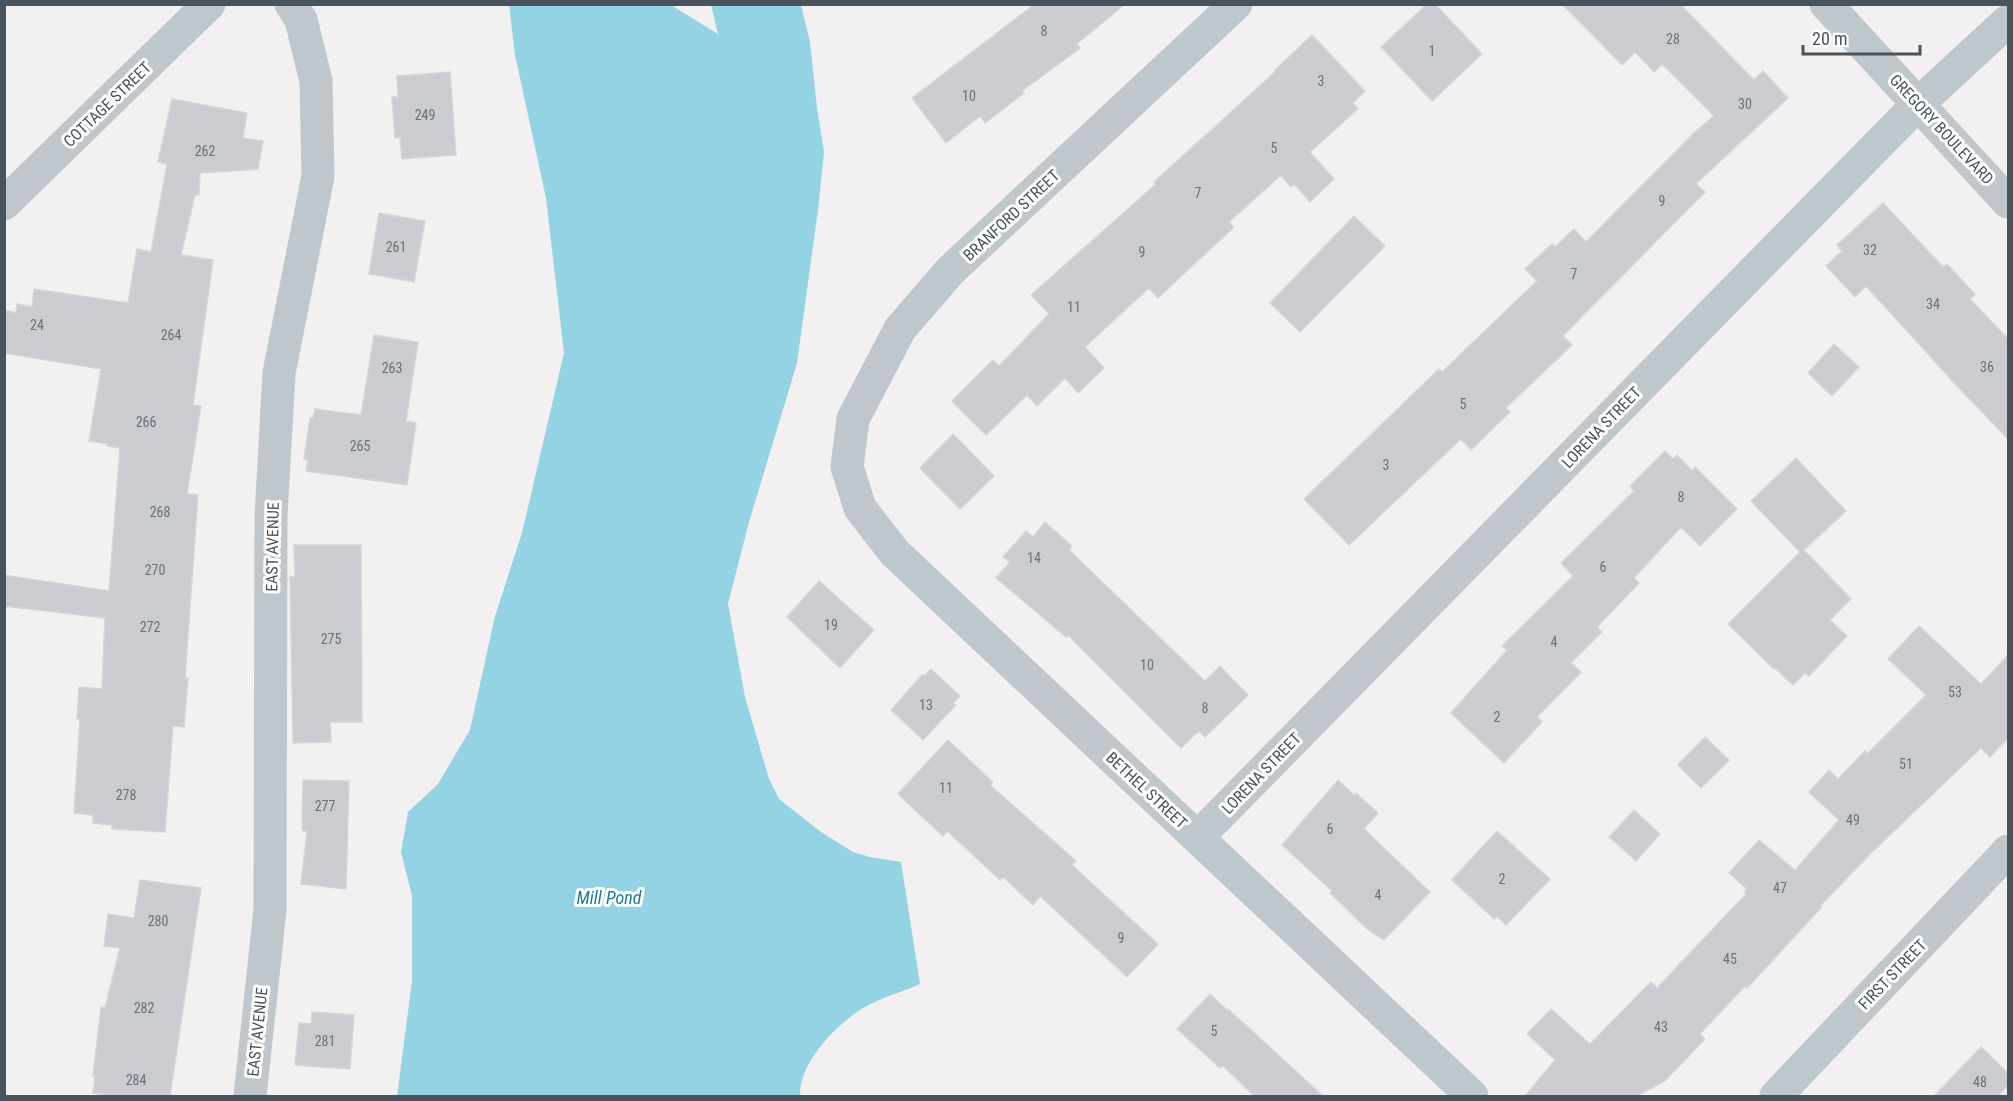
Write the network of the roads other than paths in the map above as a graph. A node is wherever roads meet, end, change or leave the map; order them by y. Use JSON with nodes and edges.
{"nodes":[{"id":1,"x":209,"y":4,"type":"edge"},
{"id":2,"x":291,"y":4,"type":"edge"},
{"id":3,"x":1236,"y":4,"type":"edge"},
{"id":4,"x":1826,"y":4,"type":"edge"},
{"id":5,"x":2008,"y":21,"type":"edge"},
{"id":6,"x":1918,"y":104,"type":"junction"},
{"id":7,"x":2008,"y":202,"type":"edge"},
{"id":8,"x":4,"y":204,"type":"edge"},
{"id":9,"x":847,"y":467,"type":"joint"},
{"id":10,"x":1198,"y":837,"type":"junction"},
{"id":11,"x":2008,"y":851,"type":"edge"},
{"id":12,"x":250,"y":1096,"type":"edge"},
{"id":13,"x":1472,"y":1096,"type":"edge"},
{"id":14,"x":1776,"y":1096,"type":"edge"}],
"edges":[{"from":1,"to":8,"type":"street","name":"COTTAGE STREET"},
{"from":2,"to":12,"type":"street","name":"EAST AVENUE"},
{"from":3,"to":9,"type":"street","name":"BRANFORD STREET"},
{"from":4,"to":6,"type":"street","name":"GREGORY BOULEVARD"},
{"from":5,"to":6,"type":"street","name":"LORENA STREET"},
{"from":6,"to":7,"type":"street","name":"GREGORY BOULEVARD"},
{"from":6,"to":10,"type":"street","name":"LORENA STREET"},
{"from":9,"to":10,"type":"street","name":"BETHEL STREET"},
{"from":10,"to":13,"type":"street","name":"BETHEL STREET"},
{"from":11,"to":14,"type":"street","name":"FIRST STREET"}]}
